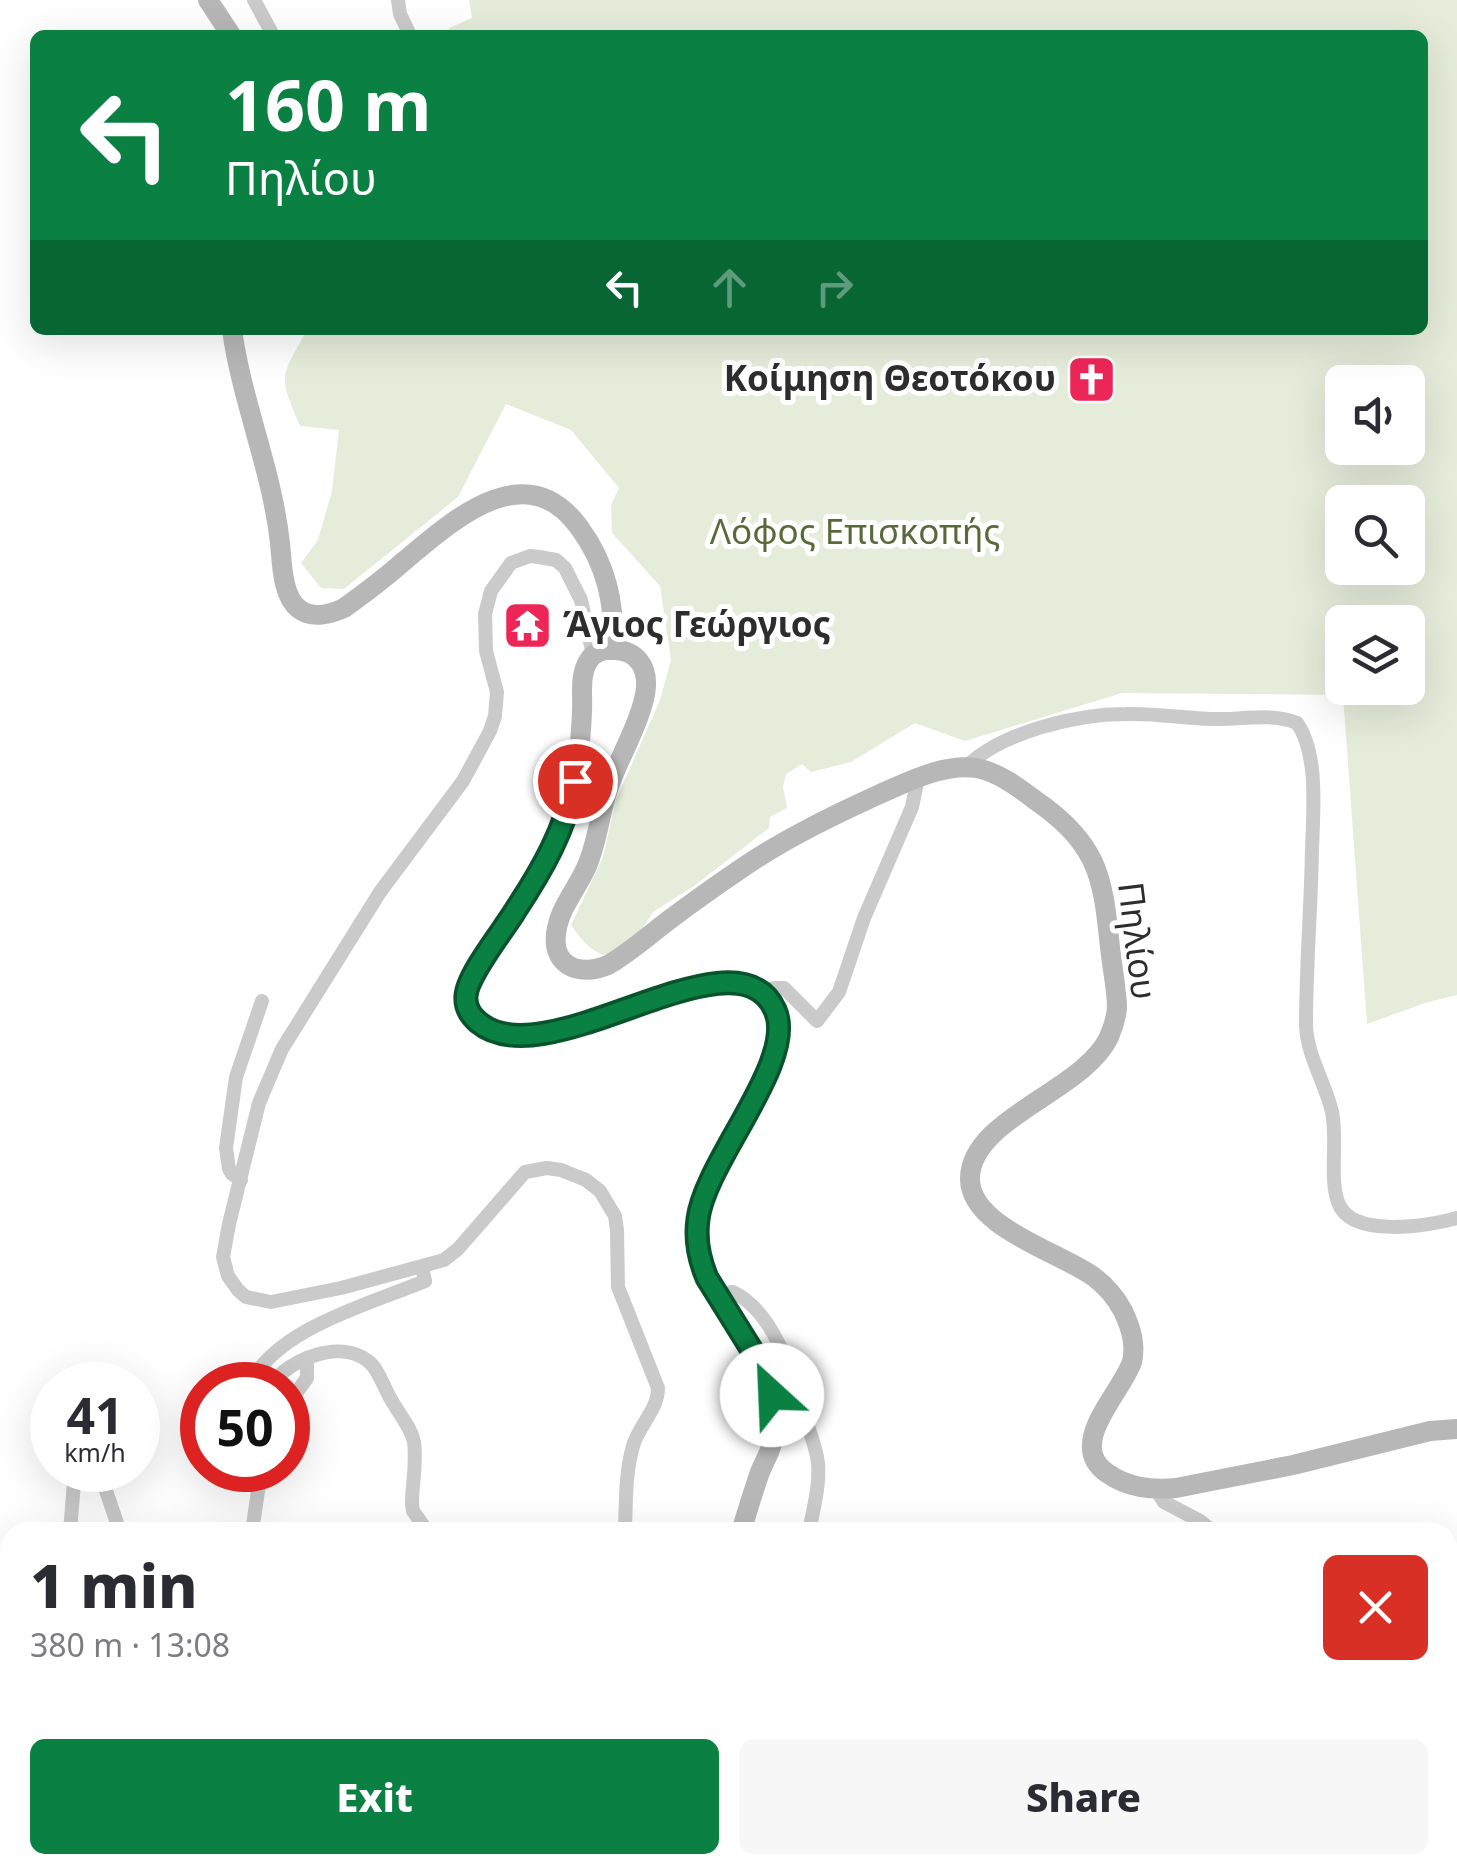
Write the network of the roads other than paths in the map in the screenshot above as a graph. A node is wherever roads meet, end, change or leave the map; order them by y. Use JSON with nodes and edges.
{"nodes":[{"id":1,"x":208,"y":0,"type":"edge"},
{"id":2,"x":254,"y":0,"type":"edge"},
{"id":3,"x":398,"y":0,"type":"edge"},
{"id":4,"x":228,"y":30,"type":"edge"},
{"id":5,"x":271,"y":30,"type":"edge"},
{"id":6,"x":408,"y":30,"type":"edge"},
{"id":7,"x":233,"y":335,"type":"edge"},
{"id":8,"x":603,"y":653,"type":"junction"},
{"id":9,"x":966,"y":768,"type":"junction"},
{"id":10,"x":918,"y":778,"type":"junction"},
{"id":11,"x":761,"y":994,"type":"junction"},
{"id":12,"x":262,"y":1001,"type":"dead end"},
{"id":13,"x":242,"y":1180,"type":"junction"},
{"id":14,"x":1457,"y":1218,"type":"edge"},
{"id":15,"x":422,"y":1267,"type":"junction"},
{"id":16,"x":717,"y":1294,"type":"junction"},
{"id":17,"x":307,"y":1358,"type":"junction"},
{"id":18,"x":267,"y":1362,"type":"edge"},
{"id":19,"x":299,"y":1362,"type":"edge"},
{"id":20,"x":307,"y":1362,"type":"edge"},
{"id":21,"x":1457,"y":1429,"type":"edge"},
{"id":22,"x":1156,"y":1490,"type":"junction"},
{"id":23,"x":73,"y":1492,"type":"edge"},
{"id":24,"x":106,"y":1492,"type":"edge"},
{"id":25,"x":258,"y":1492,"type":"edge"},
{"id":26,"x":71,"y":1522,"type":"edge"},
{"id":27,"x":117,"y":1522,"type":"edge"},
{"id":28,"x":254,"y":1522,"type":"edge"},
{"id":29,"x":420,"y":1522,"type":"edge"},
{"id":30,"x":625,"y":1522,"type":"edge"},
{"id":31,"x":744,"y":1522,"type":"edge"},
{"id":32,"x":811,"y":1522,"type":"edge"},
{"id":33,"x":1202,"y":1522,"type":"edge"}],
"edges":[{"from":1,"to":4,"type":"main road"},
{"from":2,"to":5,"type":"street"},
{"from":3,"to":6,"type":"street"},
{"from":7,"to":8,"type":"main road"},
{"from":8,"to":10,"type":"main road"},
{"from":8,"to":11,"type":"main road"},
{"from":8,"to":13,"type":"street"},
{"from":9,"to":10,"type":"main road"},
{"from":9,"to":14,"type":"street"},
{"from":9,"to":22,"type":"main road","name":"Πηλίου"},
{"from":10,"to":11,"type":"street"},
{"from":11,"to":16,"type":"main road"},
{"from":12,"to":13,"type":"street"},
{"from":13,"to":15,"type":"street"},
{"from":15,"to":18,"type":"street"},
{"from":15,"to":30,"type":"street"},
{"from":16,"to":31,"type":"main road"},
{"from":16,"to":32,"type":"street"},
{"from":17,"to":19,"type":"street"},
{"from":17,"to":20,"type":"street"},
{"from":17,"to":29,"type":"street"},
{"from":21,"to":22,"type":"main road","name":"Πηλίου"},
{"from":22,"to":33,"type":"street"},
{"from":23,"to":26,"type":"street"},
{"from":24,"to":27,"type":"street"},
{"from":25,"to":28,"type":"street"}]}
